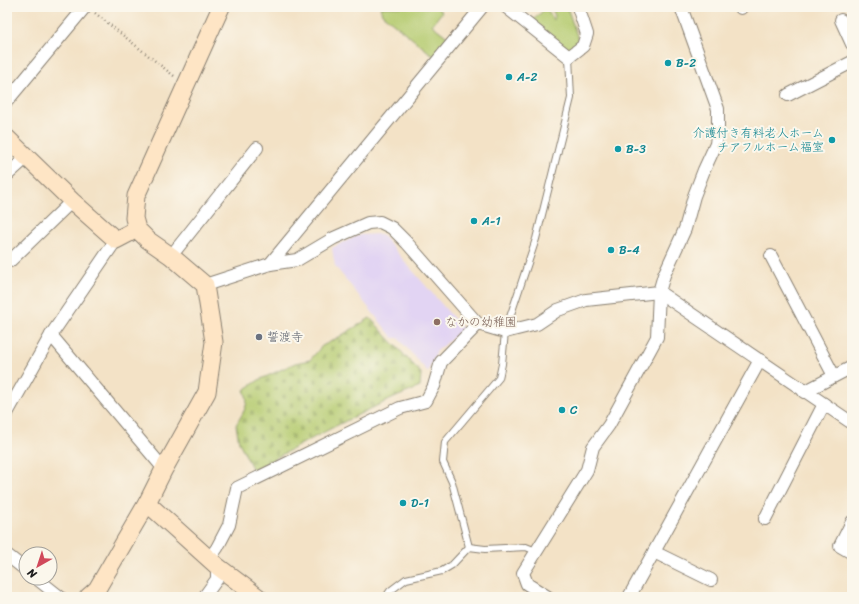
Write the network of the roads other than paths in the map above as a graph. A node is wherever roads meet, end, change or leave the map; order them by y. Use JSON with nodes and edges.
{"nodes":[{"id":1,"x":221,"y":7,"type":"edge"},
{"id":2,"x":482,"y":7,"type":"edge"},
{"id":3,"x":506,"y":7,"type":"edge"},
{"id":4,"x":578,"y":7,"type":"edge"},
{"id":5,"x":680,"y":7,"type":"edge"},
{"id":6,"x":89,"y":9,"type":"edge"},
{"id":7,"x":841,"y":20,"type":"dead end"},
{"id":8,"x":852,"y":44,"type":"edge"},
{"id":9,"x":569,"y":57,"type":"junction"},
{"id":10,"x":852,"y":62,"type":"edge"},
{"id":11,"x":788,"y":95,"type":"dead end"},
{"id":12,"x":7,"y":101,"type":"edge"},
{"id":13,"x":7,"y":138,"type":"edge"},
{"id":14,"x":257,"y":148,"type":"dead end"},
{"id":15,"x":27,"y":157,"type":"junction"},
{"id":16,"x":7,"y":175,"type":"edge"},
{"id":17,"x":72,"y":201,"type":"junction"},
{"id":18,"x":137,"y":230,"type":"junction"},
{"id":19,"x":116,"y":240,"type":"junction"},
{"id":20,"x":171,"y":256,"type":"junction"},
{"id":21,"x":771,"y":256,"type":"dead end"},
{"id":22,"x":10,"y":261,"type":"dead end"},
{"id":23,"x":270,"y":264,"type":"junction"},
{"id":24,"x":205,"y":285,"type":"junction"},
{"id":25,"x":659,"y":292,"type":"junction"},
{"id":26,"x":478,"y":324,"type":"junction"},
{"id":27,"x":505,"y":332,"type":"junction"},
{"id":28,"x":51,"y":335,"type":"junction"},
{"id":29,"x":760,"y":360,"type":"junction"},
{"id":30,"x":852,"y":367,"type":"edge"},
{"id":31,"x":834,"y":376,"type":"junction"},
{"id":32,"x":804,"y":392,"type":"junction"},
{"id":33,"x":824,"y":404,"type":"junction"},
{"id":34,"x":7,"y":413,"type":"edge"},
{"id":35,"x":852,"y":423,"type":"edge"},
{"id":36,"x":164,"y":469,"type":"junction"},
{"id":37,"x":147,"y":503,"type":"junction"},
{"id":38,"x":765,"y":519,"type":"dead end"},
{"id":39,"x":852,"y":522,"type":"edge"},
{"id":40,"x":469,"y":547,"type":"junction"},
{"id":41,"x":536,"y":551,"type":"junction"},
{"id":42,"x":654,"y":552,"type":"junction"},
{"id":43,"x":852,"y":553,"type":"edge"},
{"id":44,"x":7,"y":555,"type":"edge"},
{"id":45,"x":213,"y":562,"type":"junction"},
{"id":46,"x":18,"y":564,"type":"edge"},
{"id":47,"x":711,"y":580,"type":"dead end"},
{"id":48,"x":46,"y":586,"type":"edge"},
{"id":49,"x":633,"y":596,"type":"edge"},
{"id":50,"x":60,"y":597,"type":"edge"},
{"id":51,"x":88,"y":597,"type":"edge"},
{"id":52,"x":204,"y":597,"type":"edge"},
{"id":53,"x":258,"y":597,"type":"edge"},
{"id":54,"x":386,"y":597,"type":"edge"},
{"id":55,"x":548,"y":597,"type":"edge"}],
"edges":[{"from":1,"to":18,"type":"street"},
{"from":2,"to":23,"type":"street"},
{"from":3,"to":9,"type":"street"},
{"from":4,"to":9,"type":"street"},
{"from":5,"to":25,"type":"street"},
{"from":6,"to":12,"type":"street"},
{"from":7,"to":8,"type":"street"},
{"from":9,"to":27,"type":"lane"},
{"from":10,"to":11,"type":"street"},
{"from":13,"to":15,"type":"street"},
{"from":14,"to":20,"type":"street"},
{"from":15,"to":16,"type":"street"},
{"from":15,"to":17,"type":"street"},
{"from":17,"to":19,"type":"street"},
{"from":17,"to":22,"type":"street"},
{"from":18,"to":19,"type":"street"},
{"from":18,"to":20,"type":"street"},
{"from":19,"to":28,"type":"street"},
{"from":20,"to":24,"type":"street"},
{"from":21,"to":31,"type":"street"},
{"from":23,"to":24,"type":"street"},
{"from":23,"to":26,"type":"street"},
{"from":24,"to":36,"type":"street"},
{"from":25,"to":27,"type":"street"},
{"from":25,"to":29,"type":"street"},
{"from":25,"to":41,"type":"street"},
{"from":26,"to":27,"type":"street"},
{"from":26,"to":45,"type":"street"},
{"from":27,"to":40,"type":"lane"},
{"from":28,"to":34,"type":"street"},
{"from":28,"to":36,"type":"street"},
{"from":29,"to":32,"type":"street"},
{"from":29,"to":42,"type":"street"},
{"from":30,"to":31,"type":"street"},
{"from":31,"to":32,"type":"street"},
{"from":32,"to":33,"type":"street"},
{"from":33,"to":35,"type":"street"},
{"from":33,"to":38,"type":"street"},
{"from":36,"to":37,"type":"street"},
{"from":37,"to":45,"type":"street"},
{"from":37,"to":51,"type":"street"},
{"from":39,"to":43,"type":"street"},
{"from":40,"to":41,"type":"lane"},
{"from":40,"to":54,"type":"lane"},
{"from":41,"to":55,"type":"street"},
{"from":42,"to":47,"type":"street"},
{"from":42,"to":49,"type":"street"},
{"from":44,"to":46,"type":"street"},
{"from":45,"to":52,"type":"street"},
{"from":45,"to":53,"type":"street"},
{"from":48,"to":50,"type":"street"}]}
